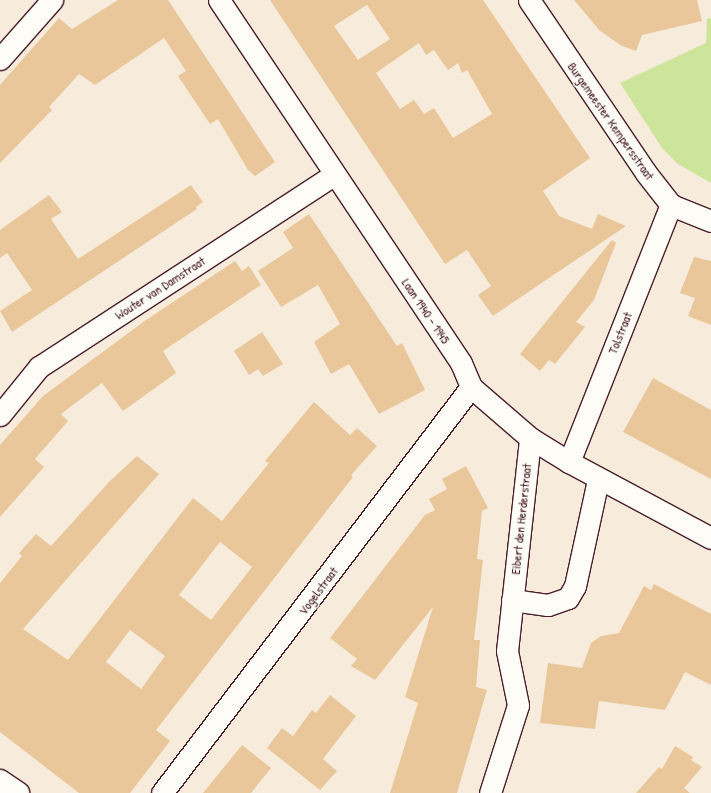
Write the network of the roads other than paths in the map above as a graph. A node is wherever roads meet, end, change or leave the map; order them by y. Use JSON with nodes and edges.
{"nodes":[{"id":1,"x":52,"y":0,"type":"edge"},
{"id":2,"x":220,"y":0,"type":"edge"},
{"id":3,"x":529,"y":0,"type":"edge"},
{"id":4,"x":0,"y":59,"type":"edge"},
{"id":5,"x":334,"y":175,"type":"junction"},
{"id":6,"x":671,"y":205,"type":"junction"},
{"id":7,"x":711,"y":221,"type":"edge"},
{"id":8,"x":471,"y":387,"type":"junction"},
{"id":9,"x":0,"y":415,"type":"edge"},
{"id":10,"x":530,"y":438,"type":"junction"},
{"id":11,"x":569,"y":462,"type":"junction"},
{"id":12,"x":598,"y":480,"type":"junction"},
{"id":13,"x":711,"y":538,"type":"edge"},
{"id":14,"x":512,"y":600,"type":"junction"},
{"id":15,"x":162,"y":793,"type":"edge"},
{"id":16,"x":490,"y":793,"type":"edge"}],
"edges":[{"from":1,"to":4,"type":"street"},
{"from":2,"to":5,"type":"street","name":"Laan 1940 - 1945"},
{"from":3,"to":6,"type":"street","name":"Burgemeester Kempersstraat"},
{"from":5,"to":8,"type":"street","name":"Laan 1940 - 1945"},
{"from":5,"to":9,"type":"street","name":"Wouter van Damstraat"},
{"from":6,"to":7,"type":"street"},
{"from":6,"to":11,"type":"street","name":"Tolstraat"},
{"from":8,"to":10,"type":"street","name":"Laan 1940 - 1945"},
{"from":8,"to":15,"type":"street","name":"Vogelstraat"},
{"from":10,"to":11,"type":"street","name":"Laan 1940 - 1945"},
{"from":10,"to":14,"type":"street","name":"Eibert den Herderstraat"},
{"from":11,"to":12,"type":"street","name":"Laan 1940 - 1945"},
{"from":12,"to":13,"type":"street","name":"Laan 1940 - 1945"},
{"from":12,"to":14,"type":"street"},
{"from":14,"to":16,"type":"street","name":"Eibert den Herderstraat"}]}
